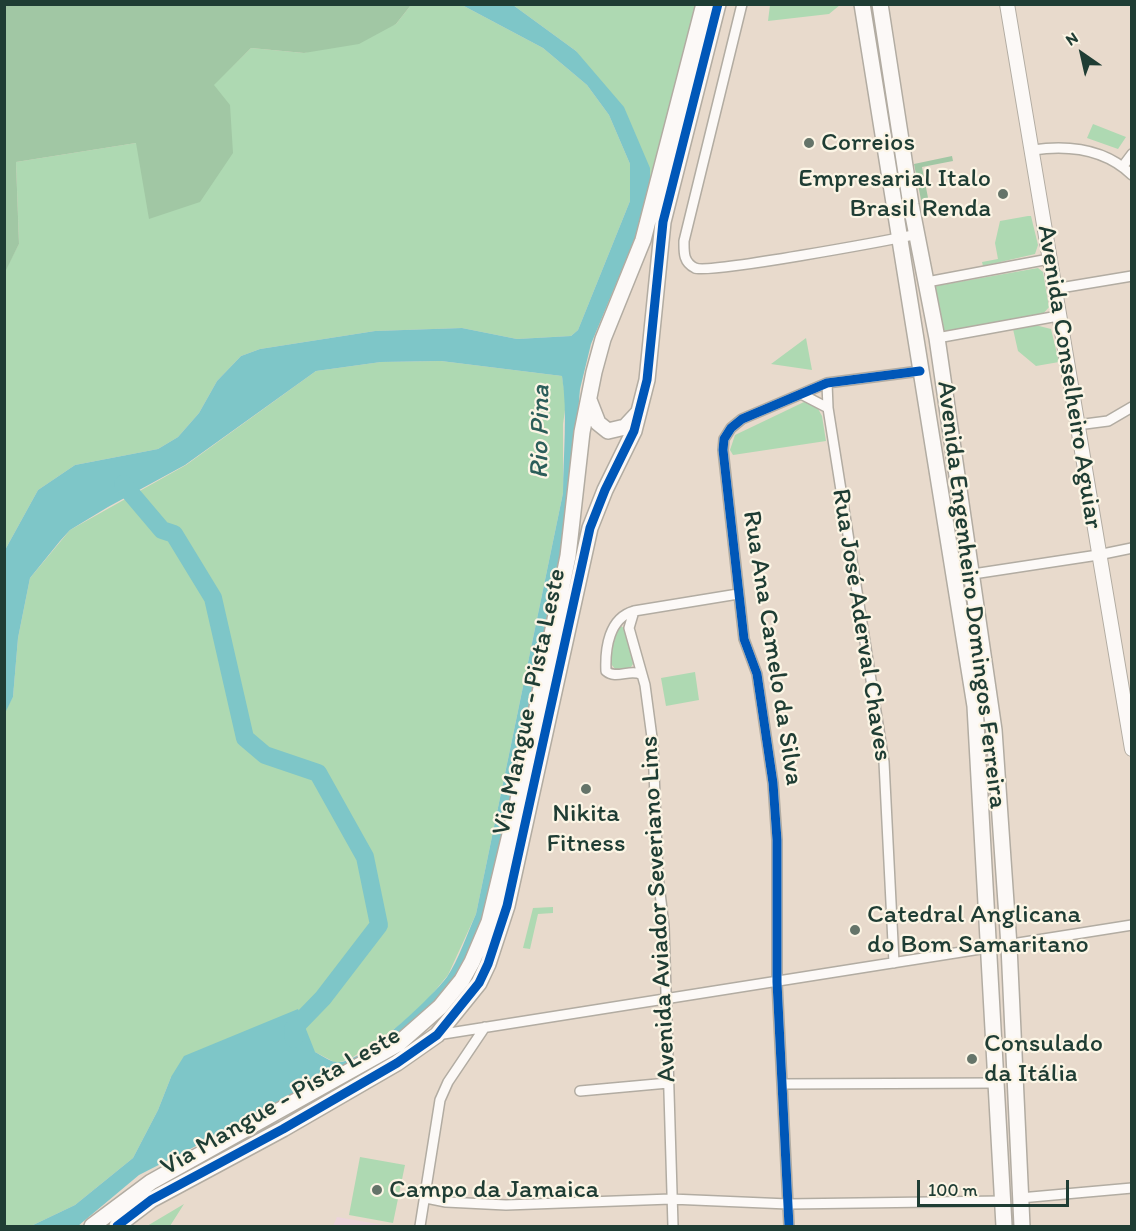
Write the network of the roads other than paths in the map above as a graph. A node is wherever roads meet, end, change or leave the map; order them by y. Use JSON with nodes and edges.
{"nodes":[{"id":1,"x":704,"y":4,"type":"edge"},
{"id":2,"x":718,"y":4,"type":"edge"},
{"id":3,"x":742,"y":4,"type":"edge"},
{"id":4,"x":862,"y":4,"type":"edge"},
{"id":5,"x":879,"y":4,"type":"edge"},
{"id":6,"x":1007,"y":4,"type":"edge"},
{"id":7,"x":1033,"y":150,"type":"junction"},
{"id":8,"x":1131,"y":154,"type":"edge"},
{"id":9,"x":1123,"y":166,"type":"junction"},
{"id":10,"x":1131,"y":175,"type":"edge"},
{"id":11,"x":918,"y":234,"type":"junction"},
{"id":12,"x":900,"y":238,"type":"junction"},
{"id":13,"x":1049,"y":259,"type":"junction"},
{"id":14,"x":1131,"y":276,"type":"edge"},
{"id":15,"x":927,"y":282,"type":"junction"},
{"id":16,"x":1054,"y":288,"type":"junction"},
{"id":17,"x":1058,"y":316,"type":"junction"},
{"id":18,"x":937,"y":338,"type":"junction"},
{"id":19,"x":920,"y":371,"type":"junction"},
{"id":20,"x":827,"y":383,"type":"junction"},
{"id":21,"x":801,"y":394,"type":"junction"},
{"id":22,"x":589,"y":400,"type":"junction"},
{"id":23,"x":1131,"y":407,"type":"edge"},
{"id":24,"x":828,"y":408,"type":"junction"},
{"id":25,"x":639,"y":411,"type":"junction"},
{"id":26,"x":1077,"y":425,"type":"junction"},
{"id":27,"x":1131,"y":548,"type":"edge"},
{"id":28,"x":1098,"y":555,"type":"junction"},
{"id":29,"x":973,"y":574,"type":"junction"},
{"id":30,"x":738,"y":594,"type":"junction"},
{"id":31,"x":634,"y":611,"type":"junction"},
{"id":32,"x":1125,"y":674,"type":"edge"},
{"id":33,"x":642,"y":675,"type":"junction"},
{"id":34,"x":1131,"y":749,"type":"edge"},
{"id":35,"x":1131,"y":924,"type":"edge"},
{"id":36,"x":1009,"y":946,"type":"junction"},
{"id":37,"x":988,"y":948,"type":"junction"},
{"id":38,"x":894,"y":963,"type":"junction"},
{"id":39,"x":777,"y":982,"type":"junction"},
{"id":40,"x":665,"y":998,"type":"junction"},
{"id":41,"x":480,"y":1028,"type":"junction"},
{"id":42,"x":437,"y":1035,"type":"junction"},
{"id":43,"x":668,"y":1083,"type":"junction"},
{"id":44,"x":997,"y":1083,"type":"junction"},
{"id":45,"x":783,"y":1084,"type":"junction"},
{"id":46,"x":580,"y":1092,"type":"dead end"},
{"id":47,"x":1131,"y":1188,"type":"edge"},
{"id":48,"x":426,"y":1198,"type":"junction"},
{"id":49,"x":1020,"y":1198,"type":"junction"},
{"id":50,"x":671,"y":1199,"type":"junction"},
{"id":51,"x":1003,"y":1201,"type":"junction"},
{"id":52,"x":789,"y":1204,"type":"junction"},
{"id":53,"x":92,"y":1227,"type":"edge"},
{"id":54,"x":117,"y":1227,"type":"edge"},
{"id":55,"x":420,"y":1227,"type":"edge"},
{"id":56,"x":673,"y":1227,"type":"edge"},
{"id":57,"x":789,"y":1227,"type":"edge"},
{"id":58,"x":1004,"y":1227,"type":"edge"},
{"id":59,"x":1022,"y":1227,"type":"edge"}],
"edges":[{"from":1,"to":22,"type":"main road"},
{"from":2,"to":25,"type":"main road","name":"Via Mangue - Pista Leste"},
{"from":3,"to":12,"type":"street"},
{"from":4,"to":12,"type":"main road","name":"Avenida Engenheiro Domingos Ferreira"},
{"from":5,"to":11,"type":"main road","name":"Avenida Engenheiro Domingos Ferreira"},
{"from":6,"to":7,"type":"main road","name":"Avenida Conselheiro Aguiar"},
{"from":7,"to":9,"type":"street"},
{"from":7,"to":13,"type":"main road","name":"Avenida Conselheiro Aguiar"},
{"from":8,"to":9,"type":"street"},
{"from":9,"to":10,"type":"street"},
{"from":11,"to":12,"type":"street"},
{"from":11,"to":15,"type":"main road","name":"Avenida Engenheiro Domingos Ferreira"},
{"from":12,"to":19,"type":"main road","name":"Avenida Engenheiro Domingos Ferreira"},
{"from":13,"to":15,"type":"street"},
{"from":13,"to":16,"type":"main road","name":"Avenida Conselheiro Aguiar"},
{"from":14,"to":16,"type":"street"},
{"from":15,"to":18,"type":"main road","name":"Avenida Engenheiro Domingos Ferreira"},
{"from":16,"to":17,"type":"main road","name":"Avenida Conselheiro Aguiar"},
{"from":17,"to":18,"type":"street"},
{"from":17,"to":26,"type":"main road","name":"Avenida Conselheiro Aguiar"},
{"from":18,"to":29,"type":"main road","name":"Avenida Engenheiro Domingos Ferreira"},
{"from":19,"to":20,"type":"street"},
{"from":19,"to":37,"type":"main road","name":"Avenida Engenheiro Domingos Ferreira"},
{"from":20,"to":21,"type":"street","name":"Rua Ana Camelo da Silva"},
{"from":20,"to":24,"type":"street","name":"Rua José Aderval Chaves"},
{"from":21,"to":24,"type":"street"},
{"from":21,"to":30,"type":"street","name":"Rua Ana Camelo da Silva"},
{"from":22,"to":25,"type":"main road"},
{"from":22,"to":53,"type":"main road"},
{"from":23,"to":26,"type":"street"},
{"from":24,"to":38,"type":"street","name":"Rua José Aderval Chaves"},
{"from":25,"to":42,"type":"main road","name":"Via Mangue - Pista Leste"},
{"from":26,"to":28,"type":"main road","name":"Avenida Conselheiro Aguiar"},
{"from":27,"to":28,"type":"street"},
{"from":28,"to":29,"type":"street"},
{"from":28,"to":32,"type":"main road","name":"Avenida Conselheiro Aguiar"},
{"from":29,"to":36,"type":"main road","name":"Avenida Engenheiro Domingos Ferreira"},
{"from":30,"to":31,"type":"street"},
{"from":30,"to":39,"type":"street","name":"Rua Ana Camelo da Silva"},
{"from":31,"to":33,"type":"street","name":"Avenida Aviador Severiano Lins"},
{"from":31,"to":33,"type":"street"},
{"from":32,"to":34,"type":"main road","name":"Avenida Conselheiro Aguiar"},
{"from":33,"to":40,"type":"street","name":"Avenida Aviador Severiano Lins"},
{"from":35,"to":36,"type":"street"},
{"from":36,"to":37,"type":"street"},
{"from":36,"to":49,"type":"main road","name":"Avenida Engenheiro Domingos Ferreira"},
{"from":37,"to":38,"type":"street"},
{"from":37,"to":44,"type":"main road","name":"Avenida Engenheiro Domingos Ferreira"},
{"from":38,"to":39,"type":"street"},
{"from":39,"to":40,"type":"street"},
{"from":39,"to":45,"type":"street","name":"Rua Ana Camelo da Silva"},
{"from":40,"to":41,"type":"street"},
{"from":40,"to":43,"type":"street","name":"Avenida Aviador Severiano Lins"},
{"from":41,"to":42,"type":"street"},
{"from":41,"to":48,"type":"street"},
{"from":42,"to":54,"type":"main road","name":"Via Mangue - Pista Leste"},
{"from":43,"to":46,"type":"street"},
{"from":43,"to":50,"type":"street","name":"Avenida Aviador Severiano Lins"},
{"from":44,"to":45,"type":"street"},
{"from":44,"to":51,"type":"main road","name":"Avenida Engenheiro Domingos Ferreira"},
{"from":45,"to":52,"type":"street","name":"Rua Ana Camelo da Silva"},
{"from":47,"to":49,"type":"street"},
{"from":48,"to":50,"type":"street"},
{"from":48,"to":55,"type":"street"},
{"from":49,"to":59,"type":"main road","name":"Avenida Engenheiro Domingos Ferreira"},
{"from":50,"to":52,"type":"street"},
{"from":50,"to":56,"type":"street","name":"Avenida Aviador Severiano Lins"},
{"from":51,"to":52,"type":"street"},
{"from":51,"to":58,"type":"main road","name":"Avenida Engenheiro Domingos Ferreira"},
{"from":52,"to":57,"type":"street","name":"Rua Ana Camelo da Silva"}]}
